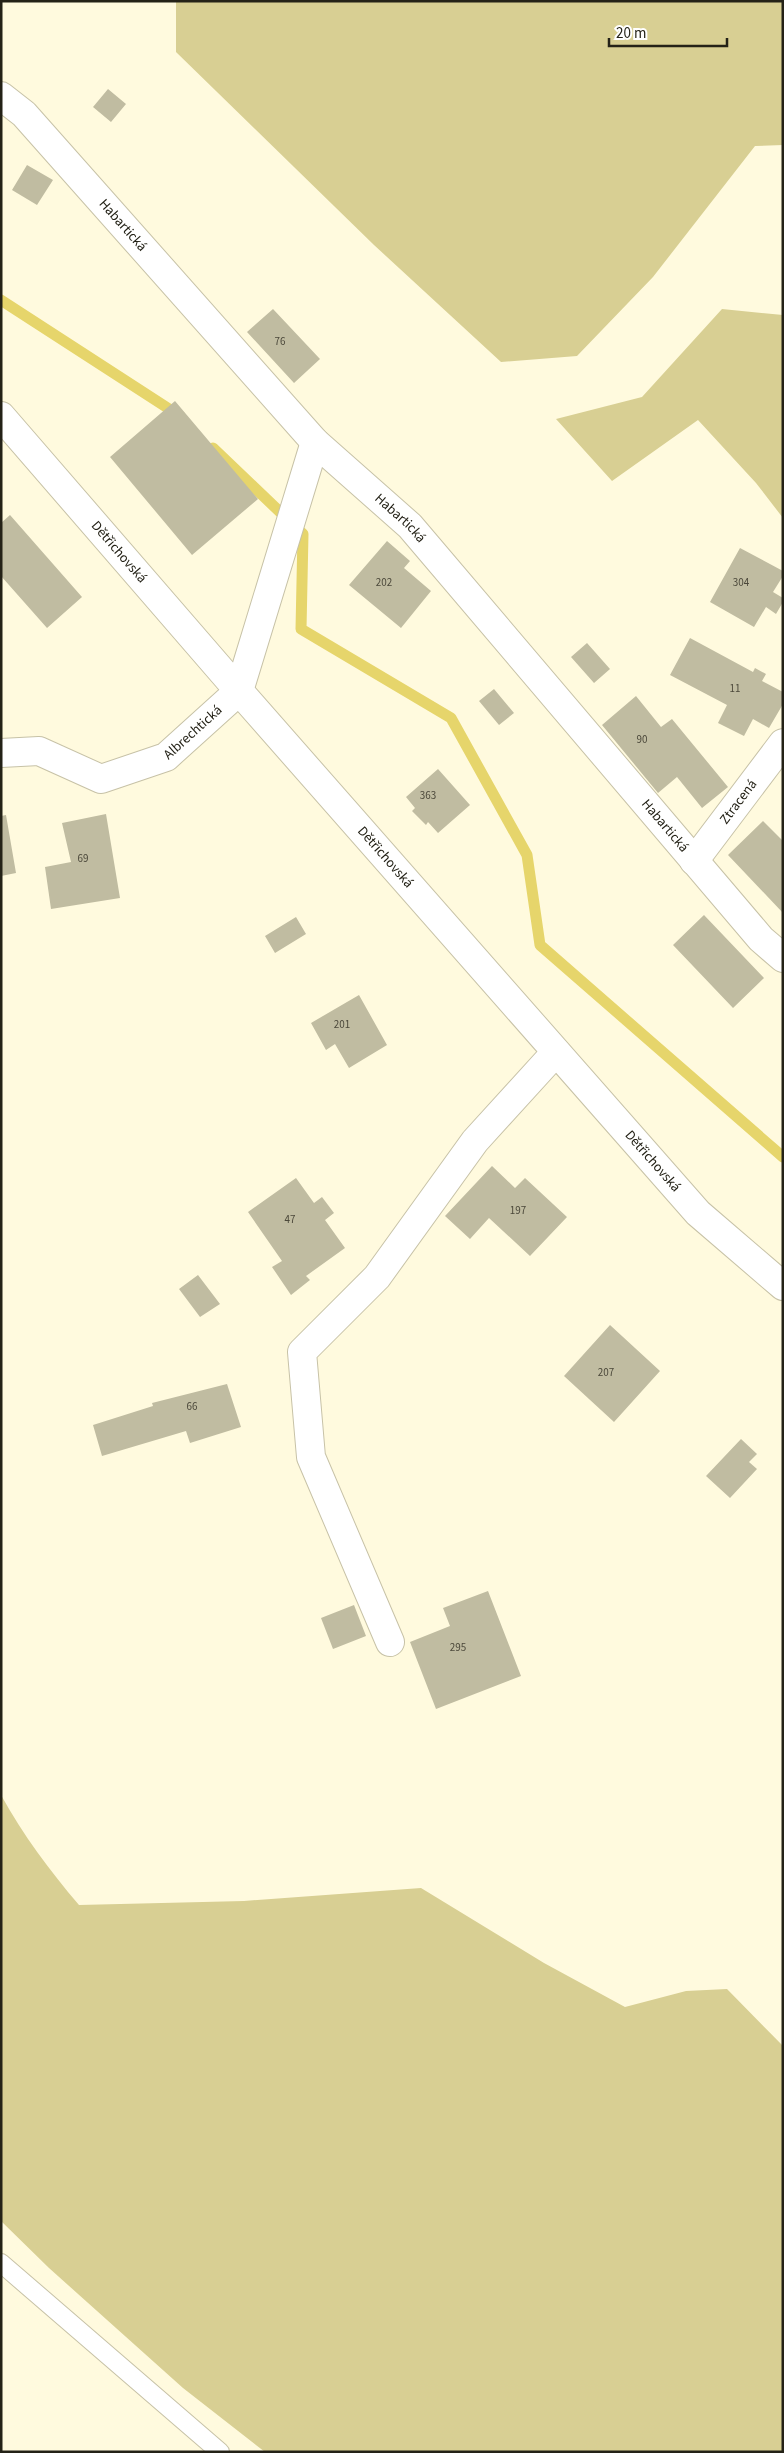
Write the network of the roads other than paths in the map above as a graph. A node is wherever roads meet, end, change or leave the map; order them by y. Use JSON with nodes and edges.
{"nodes":[{"id":1,"x":1,"y":96,"type":"edge"},
{"id":2,"x":1,"y":416,"type":"edge"},
{"id":3,"x":315,"y":442,"type":"junction"},
{"id":4,"x":239,"y":691,"type":"junction"},
{"id":5,"x":783,"y":743,"type":"edge"},
{"id":6,"x":1,"y":752,"type":"edge"},
{"id":7,"x":694,"y":861,"type":"junction"},
{"id":8,"x":783,"y":958,"type":"edge"},
{"id":9,"x":556,"y":1052,"type":"junction"},
{"id":10,"x":783,"y":1286,"type":"edge"},
{"id":11,"x":390,"y":1642,"type":"dead end"},
{"id":12,"x":1,"y":2263,"type":"edge"},
{"id":13,"x":220,"y":2452,"type":"edge"}],
"edges":[{"from":1,"to":3,"type":"street","name":"Habartická"},
{"from":2,"to":4,"type":"street","name":"Dětřichovská"},
{"from":3,"to":4,"type":"street"},
{"from":3,"to":7,"type":"street","name":"Habartická"},
{"from":4,"to":6,"type":"street","name":"Albrechtická"},
{"from":4,"to":9,"type":"street","name":"Dětřichovská"},
{"from":5,"to":7,"type":"street","name":"Ztracená"},
{"from":7,"to":8,"type":"street","name":"Habartická"},
{"from":9,"to":10,"type":"street","name":"Dětřichovská"},
{"from":9,"to":11,"type":"street"},
{"from":12,"to":13,"type":"lane"}]}
